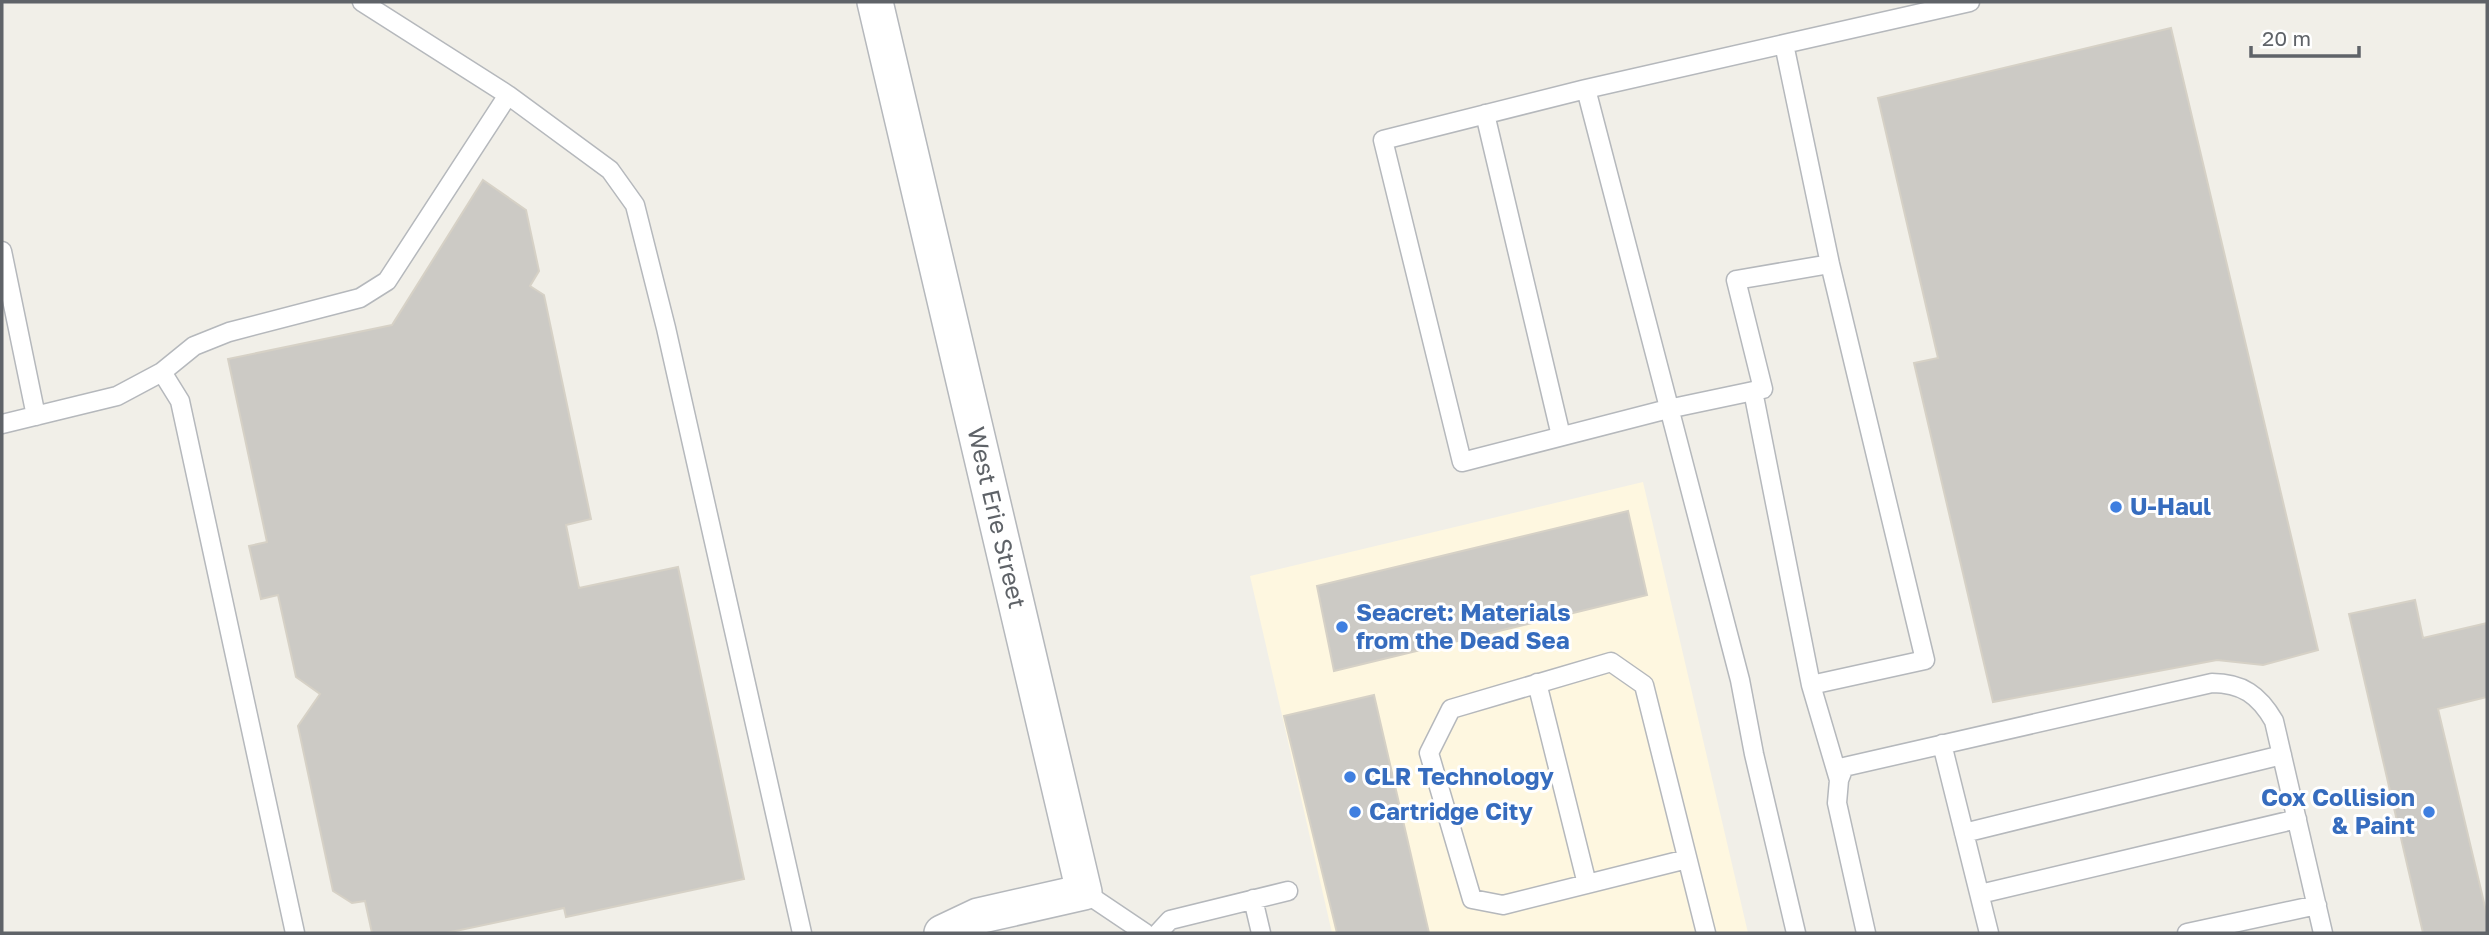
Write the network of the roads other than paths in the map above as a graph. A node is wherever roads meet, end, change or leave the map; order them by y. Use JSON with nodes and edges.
{"nodes":[{"id":1,"x":362,"y":2,"type":"edge"},
{"id":2,"x":875,"y":2,"type":"edge"},
{"id":3,"x":1970,"y":2,"type":"edge"},
{"id":4,"x":1784,"y":44,"type":"junction"},
{"id":5,"x":1586,"y":89,"type":"junction"},
{"id":6,"x":508,"y":95,"type":"junction"},
{"id":7,"x":1485,"y":114,"type":"junction"},
{"id":8,"x":2,"y":251,"type":"edge"},
{"id":9,"x":1830,"y":264,"type":"junction"},
{"id":10,"x":162,"y":372,"type":"junction"},
{"id":11,"x":1753,"y":391,"type":"junction"},
{"id":12,"x":1668,"y":409,"type":"junction"},
{"id":13,"x":36,"y":416,"type":"junction"},
{"id":14,"x":2,"y":424,"type":"edge"},
{"id":15,"x":1561,"y":436,"type":"junction"},
{"id":16,"x":1537,"y":683,"type":"junction"},
{"id":17,"x":1811,"y":685,"type":"junction"},
{"id":18,"x":1941,"y":744,"type":"junction"},
{"id":19,"x":2282,"y":755,"type":"junction"},
{"id":20,"x":1839,"y":780,"type":"junction"},
{"id":21,"x":2297,"y":819,"type":"junction"},
{"id":22,"x":1964,"y":833,"type":"junction"},
{"id":23,"x":1687,"y":859,"type":"junction"},
{"id":24,"x":1587,"y":884,"type":"junction"},
{"id":25,"x":1288,"y":891,"type":"dead end"},
{"id":26,"x":1084,"y":892,"type":"junction"},
{"id":27,"x":1980,"y":894,"type":"junction"},
{"id":28,"x":1254,"y":899,"type":"junction"},
{"id":29,"x":2317,"y":905,"type":"junction"},
{"id":30,"x":295,"y":933,"type":"edge"},
{"id":31,"x":802,"y":933,"type":"edge"},
{"id":32,"x":942,"y":933,"type":"edge"},
{"id":33,"x":1146,"y":933,"type":"edge"},
{"id":34,"x":1158,"y":933,"type":"edge"},
{"id":35,"x":1261,"y":933,"type":"edge"},
{"id":36,"x":1706,"y":933,"type":"edge"},
{"id":37,"x":1796,"y":933,"type":"edge"},
{"id":38,"x":1866,"y":933,"type":"edge"},
{"id":39,"x":1989,"y":933,"type":"edge"},
{"id":40,"x":2187,"y":933,"type":"edge"},
{"id":41,"x":2323,"y":933,"type":"edge"}],
"edges":[{"from":1,"to":6,"type":"lane"},
{"from":2,"to":26,"type":"street","name":"West Erie Street"},
{"from":3,"to":4,"type":"lane"},
{"from":4,"to":5,"type":"lane"},
{"from":4,"to":9,"type":"lane"},
{"from":5,"to":7,"type":"lane"},
{"from":5,"to":12,"type":"lane"},
{"from":6,"to":10,"type":"lane"},
{"from":6,"to":31,"type":"lane"},
{"from":7,"to":15,"type":"lane"},
{"from":7,"to":15,"type":"lane"},
{"from":8,"to":13,"type":"lane"},
{"from":9,"to":11,"type":"lane"},
{"from":9,"to":17,"type":"lane"},
{"from":10,"to":13,"type":"lane"},
{"from":10,"to":30,"type":"lane"},
{"from":11,"to":12,"type":"lane"},
{"from":11,"to":17,"type":"lane"},
{"from":12,"to":15,"type":"lane"},
{"from":12,"to":37,"type":"lane"},
{"from":13,"to":14,"type":"lane"},
{"from":16,"to":23,"type":"lane"},
{"from":16,"to":24,"type":"lane"},
{"from":16,"to":24,"type":"lane"},
{"from":17,"to":20,"type":"lane"},
{"from":18,"to":19,"type":"lane"},
{"from":18,"to":20,"type":"lane"},
{"from":18,"to":22,"type":"lane"},
{"from":19,"to":21,"type":"lane"},
{"from":19,"to":22,"type":"lane"},
{"from":20,"to":38,"type":"lane"},
{"from":21,"to":27,"type":"lane"},
{"from":21,"to":29,"type":"lane"},
{"from":22,"to":27,"type":"lane"},
{"from":23,"to":24,"type":"lane"},
{"from":23,"to":36,"type":"lane"},
{"from":25,"to":28,"type":"lane"},
{"from":26,"to":32,"type":"street"},
{"from":26,"to":33,"type":"lane"},
{"from":27,"to":39,"type":"lane"},
{"from":28,"to":34,"type":"lane"},
{"from":28,"to":35,"type":"lane"},
{"from":29,"to":40,"type":"lane"},
{"from":29,"to":41,"type":"lane"}]}
